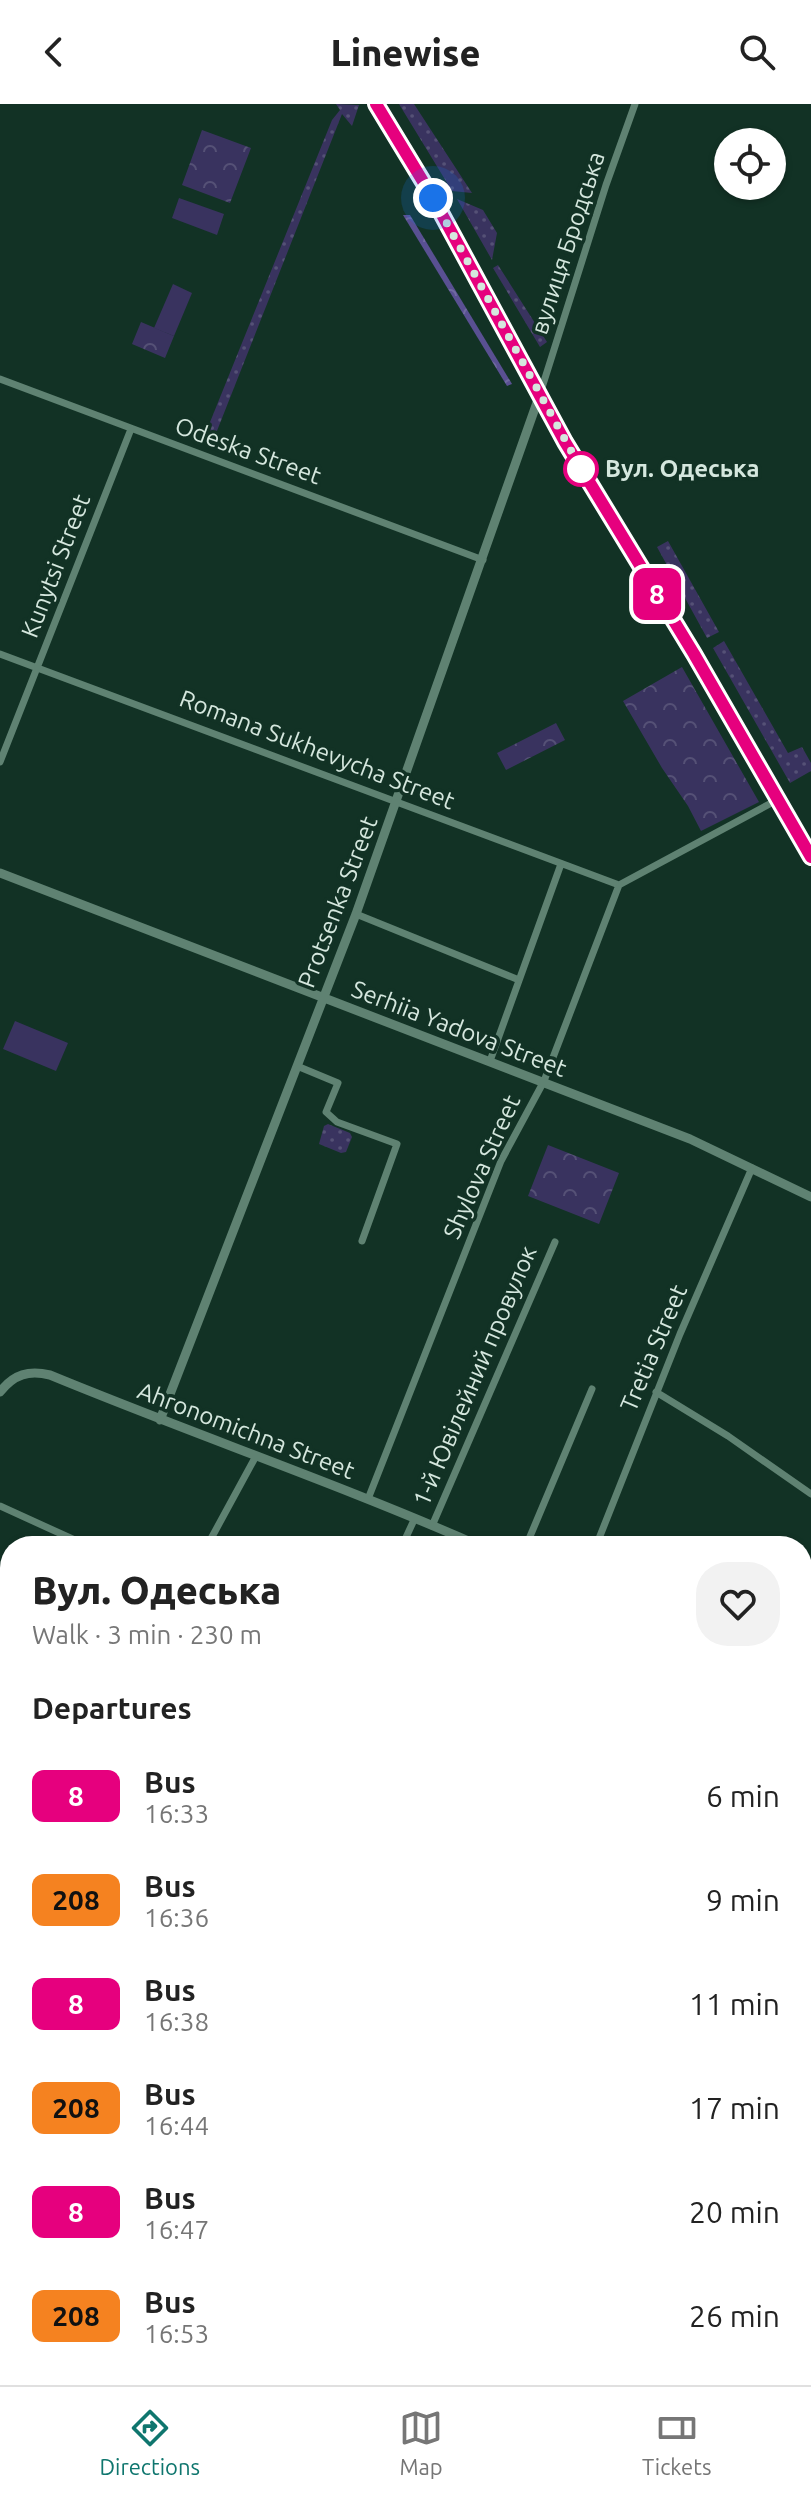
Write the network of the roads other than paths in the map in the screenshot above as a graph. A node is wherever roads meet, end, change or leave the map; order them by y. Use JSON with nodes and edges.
{"nodes":[{"id":1,"x":376,"y":104,"type":"edge"},
{"id":2,"x":635,"y":104,"type":"edge"},
{"id":3,"x":0,"y":379,"type":"edge"},
{"id":4,"x":540,"y":394,"type":"junction"},
{"id":5,"x":131,"y":429,"type":"junction"},
{"id":6,"x":483,"y":560,"type":"junction"},
{"id":7,"x":0,"y":654,"type":"edge"},
{"id":8,"x":39,"y":667,"type":"junction"},
{"id":9,"x":0,"y":762,"type":"edge"},
{"id":10,"x":777,"y":800,"type":"junction"},
{"id":11,"x":397,"y":801,"type":"junction"},
{"id":12,"x":811,"y":857,"type":"edge"},
{"id":13,"x":561,"y":864,"type":"junction"},
{"id":14,"x":0,"y":873,"type":"edge"},
{"id":15,"x":619,"y":885,"type":"junction"},
{"id":16,"x":356,"y":914,"type":"junction"},
{"id":17,"x":519,"y":980,"type":"junction"},
{"id":18,"x":322,"y":999,"type":"junction"},
{"id":19,"x":490,"y":1061,"type":"junction"},
{"id":20,"x":297,"y":1066,"type":"junction"},
{"id":21,"x":544,"y":1081,"type":"junction"},
{"id":22,"x":752,"y":1168,"type":"junction"},
{"id":23,"x":811,"y":1197,"type":"edge"},
{"id":24,"x":362,"y":1241,"type":"dead end"},
{"id":25,"x":555,"y":1242,"type":"dead end"},
{"id":26,"x":592,"y":1389,"type":"dead end"},
{"id":27,"x":0,"y":1392,"type":"edge"},
{"id":28,"x":656,"y":1392,"type":"junction"},
{"id":29,"x":160,"y":1420,"type":"junction"},
{"id":30,"x":256,"y":1456,"type":"junction"},
{"id":31,"x":811,"y":1494,"type":"edge"},
{"id":32,"x":368,"y":1499,"type":"junction"},
{"id":33,"x":0,"y":1506,"type":"edge"},
{"id":34,"x":414,"y":1520,"type":"junction"},
{"id":35,"x":432,"y":1526,"type":"junction"},
{"id":36,"x":66,"y":1536,"type":"edge"},
{"id":37,"x":212,"y":1536,"type":"edge"},
{"id":38,"x":407,"y":1536,"type":"edge"},
{"id":39,"x":456,"y":1536,"type":"edge"},
{"id":40,"x":530,"y":1536,"type":"edge"},
{"id":41,"x":600,"y":1536,"type":"edge"}],
"edges":[{"from":1,"to":4,"type":"main road"},
{"from":2,"to":4,"type":"street","name":"вулиця Бродська"},
{"from":3,"to":5,"type":"street","name":"Odeska Street"},
{"from":4,"to":6,"type":"street","name":"Protsenka Street"},
{"from":4,"to":10,"type":"main road"},
{"from":5,"to":6,"type":"street","name":"Odeska Street"},
{"from":5,"to":8,"type":"street","name":"Kunytsi Street"},
{"from":6,"to":11,"type":"street","name":"Protsenka Street"},
{"from":7,"to":8,"type":"street","name":"Romana Sukhevycha Street"},
{"from":8,"to":9,"type":"street","name":"Kunytsi Street"},
{"from":8,"to":11,"type":"street","name":"Romana Sukhevycha Street"},
{"from":10,"to":12,"type":"main road"},
{"from":10,"to":15,"type":"street"},
{"from":11,"to":13,"type":"street","name":"Romana Sukhevycha Street"},
{"from":11,"to":16,"type":"street","name":"Protsenka Street"},
{"from":13,"to":15,"type":"street","name":"Romana Sukhevycha Street"},
{"from":13,"to":17,"type":"street"},
{"from":14,"to":18,"type":"street","name":"Serhiia Yadova Street"},
{"from":15,"to":21,"type":"street","name":"Shylova Street"},
{"from":16,"to":17,"type":"street"},
{"from":16,"to":18,"type":"street","name":"Protsenka Street"},
{"from":17,"to":19,"type":"street"},
{"from":18,"to":19,"type":"street","name":"Serhiia Yadova Street"},
{"from":18,"to":20,"type":"street","name":"Protsenka Street"},
{"from":19,"to":21,"type":"street","name":"Serhiia Yadova Street"},
{"from":20,"to":24,"type":"street"},
{"from":20,"to":29,"type":"street","name":"Protsenka Street"},
{"from":21,"to":22,"type":"street","name":"Serhiia Yadova Street"},
{"from":21,"to":32,"type":"street","name":"Shylova Street"},
{"from":22,"to":23,"type":"street","name":"Serhiia Yadova Street"},
{"from":22,"to":28,"type":"street","name":"Tretia Street"},
{"from":25,"to":35,"type":"street","name":"1-й Ювілейний провулок"},
{"from":26,"to":40,"type":"street"},
{"from":27,"to":29,"type":"street","name":"Ahronomichna Street"},
{"from":28,"to":31,"type":"street"},
{"from":28,"to":41,"type":"street","name":"Tretia Street"},
{"from":29,"to":30,"type":"street","name":"Ahronomichna Street"},
{"from":30,"to":32,"type":"street","name":"Ahronomichna Street"},
{"from":30,"to":37,"type":"street"},
{"from":32,"to":34,"type":"street","name":"Ahronomichna Street"},
{"from":33,"to":36,"type":"street"},
{"from":34,"to":35,"type":"street","name":"Ahronomichna Street"},
{"from":34,"to":38,"type":"street"},
{"from":35,"to":39,"type":"street","name":"Ahronomichna Street"}]}
